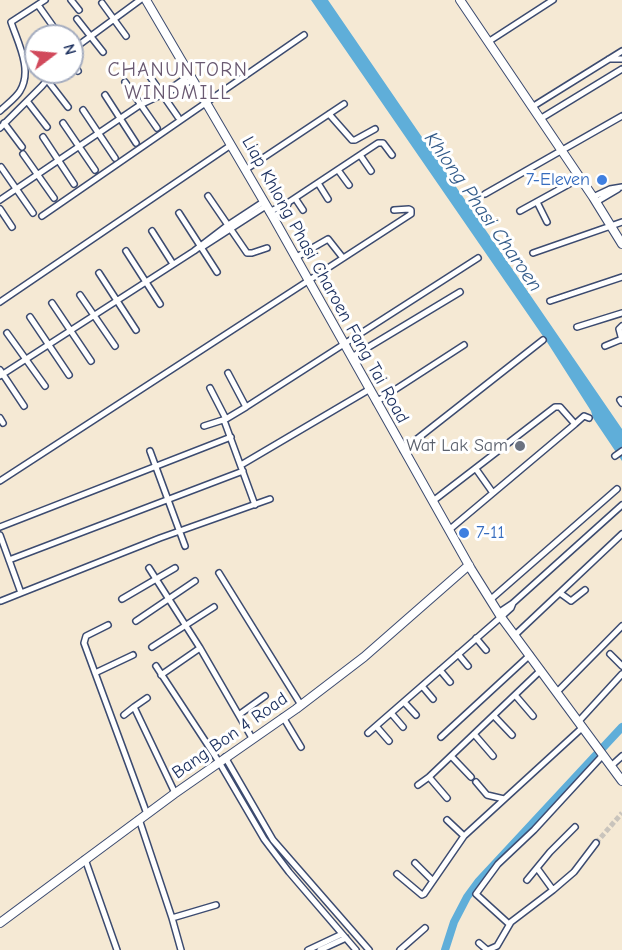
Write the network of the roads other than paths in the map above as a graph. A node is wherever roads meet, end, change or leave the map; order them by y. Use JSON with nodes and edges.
{"nodes":[{"id":1,"x":45,"y":0,"type":"edge"},
{"id":2,"x":71,"y":0,"type":"edge"},
{"id":3,"x":140,"y":0,"type":"edge"},
{"id":4,"x":146,"y":0,"type":"edge"},
{"id":5,"x":460,"y":0,"type":"edge"},
{"id":6,"x":553,"y":0,"type":"edge"},
{"id":7,"x":102,"y":3,"type":"dead end"},
{"id":8,"x":38,"y":5,"type":"junction"},
{"id":9,"x":79,"y":10,"type":"dead end"},
{"id":10,"x":114,"y":19,"type":"junction"},
{"id":11,"x":77,"y":20,"type":"dead end"},
{"id":12,"x":51,"y":24,"type":"edge"},
{"id":13,"x":304,"y":35,"type":"dead end"},
{"id":14,"x":91,"y":36,"type":"junction"},
{"id":15,"x":126,"y":36,"type":"dead end"},
{"id":16,"x":84,"y":41,"type":"edge"},
{"id":17,"x":488,"y":42,"type":"junction"},
{"id":18,"x":622,"y":51,"type":"edge"},
{"id":19,"x":103,"y":52,"type":"dead end"},
{"id":20,"x":609,"y":59,"type":"junction"},
{"id":21,"x":622,"y":59,"type":"edge"},
{"id":22,"x":622,"y":69,"type":"edge"},
{"id":23,"x":146,"y":71,"type":"dead end"},
{"id":24,"x":192,"y":77,"type":"junction"},
{"id":25,"x":125,"y":82,"type":"dead end"},
{"id":26,"x":43,"y":84,"type":"edge"},
{"id":27,"x":50,"y":84,"type":"edge"},
{"id":28,"x":164,"y":94,"type":"junction"},
{"id":29,"x":105,"y":95,"type":"dead end"},
{"id":30,"x":27,"y":101,"type":"junction"},
{"id":31,"x":207,"y":103,"type":"junction"},
{"id":32,"x":344,"y":104,"type":"dead end"},
{"id":33,"x":140,"y":105,"type":"junction"},
{"id":34,"x":68,"y":107,"type":"dead end"},
{"id":35,"x":532,"y":107,"type":"junction"},
{"id":36,"x":83,"y":110,"type":"dead end"},
{"id":37,"x":0,"y":111,"type":"edge"},
{"id":38,"x":328,"y":114,"type":"junction"},
{"id":39,"x":622,"y":116,"type":"edge"},
{"id":40,"x":178,"y":117,"type":"dead end"},
{"id":41,"x":120,"y":118,"type":"junction"},
{"id":42,"x":540,"y":119,"type":"junction"},
{"id":43,"x":63,"y":123,"type":"dead end"},
{"id":44,"x":2,"y":125,"type":"edge"},
{"id":45,"x":47,"y":127,"type":"dead end"},
{"id":46,"x":157,"y":128,"type":"dead end"},
{"id":47,"x":375,"y":129,"type":"dead end"},
{"id":48,"x":99,"y":133,"type":"junction"},
{"id":49,"x":43,"y":137,"type":"dead end"},
{"id":50,"x":136,"y":143,"type":"dead end"},
{"id":51,"x":231,"y":145,"type":"junction"},
{"id":52,"x":79,"y":146,"type":"junction"},
{"id":53,"x":22,"y":147,"type":"dead end"},
{"id":54,"x":562,"y":151,"type":"junction"},
{"id":55,"x":23,"y":154,"type":"dead end"},
{"id":56,"x":360,"y":155,"type":"junction"},
{"id":57,"x":392,"y":155,"type":"dead end"},
{"id":58,"x":115,"y":158,"type":"dead end"},
{"id":59,"x":58,"y":161,"type":"junction"},
{"id":60,"x":1,"y":167,"type":"edge"},
{"id":61,"x":95,"y":170,"type":"dead end"},
{"id":62,"x":246,"y":170,"type":"junction"},
{"id":63,"x":338,"y":170,"type":"junction"},
{"id":64,"x":371,"y":171,"type":"dead end"},
{"id":65,"x":37,"y":175,"type":"junction"},
{"id":66,"x":580,"y":178,"type":"junction"},
{"id":67,"x":318,"y":183,"type":"junction"},
{"id":68,"x":74,"y":184,"type":"dead end"},
{"id":69,"x":349,"y":185,"type":"dead end"},
{"id":70,"x":620,"y":188,"type":"edge"},
{"id":71,"x":17,"y":189,"type":"junction"},
{"id":72,"x":485,"y":194,"type":"dead end"},
{"id":73,"x":208,"y":196,"type":"dead end"},
{"id":74,"x":54,"y":198,"type":"dead end"},
{"id":75,"x":295,"y":198,"type":"junction"},
{"id":76,"x":328,"y":199,"type":"dead end"},
{"id":77,"x":0,"y":200,"type":"edge"},
{"id":78,"x":595,"y":200,"type":"junction"},
{"id":79,"x":537,"y":202,"type":"junction"},
{"id":80,"x":0,"y":209,"type":"edge"},
{"id":81,"x":268,"y":209,"type":"junction"},
{"id":82,"x":303,"y":210,"type":"dead end"},
{"id":83,"x":394,"y":210,"type":"dead end"},
{"id":84,"x":520,"y":211,"type":"dead end"},
{"id":85,"x":33,"y":213,"type":"dead end"},
{"id":86,"x":179,"y":213,"type":"dead end"},
{"id":87,"x":42,"y":216,"type":"dead end"},
{"id":88,"x":547,"y":222,"type":"dead end"},
{"id":89,"x":622,"y":222,"type":"edge"},
{"id":90,"x":610,"y":226,"type":"junction"},
{"id":91,"x":12,"y":227,"type":"dead end"},
{"id":92,"x":229,"y":227,"type":"junction"},
{"id":93,"x":152,"y":231,"type":"dead end"},
{"id":94,"x":622,"y":244,"type":"edge"},
{"id":95,"x":201,"y":246,"type":"junction"},
{"id":96,"x":267,"y":248,"type":"dead end"},
{"id":97,"x":126,"y":251,"type":"dead end"},
{"id":98,"x":533,"y":253,"type":"dead end"},
{"id":99,"x":295,"y":258,"type":"junction"},
{"id":100,"x":343,"y":258,"type":"junction"},
{"id":101,"x":478,"y":258,"type":"dead end"},
{"id":102,"x":173,"y":264,"type":"junction"},
{"id":103,"x":217,"y":272,"type":"dead end"},
{"id":104,"x":99,"y":273,"type":"dead end"},
{"id":105,"x":622,"y":277,"type":"edge"},
{"id":106,"x":309,"y":280,"type":"junction"},
{"id":107,"x":146,"y":282,"type":"junction"},
{"id":108,"x":460,"y":292,"type":"dead end"},
{"id":109,"x":80,"y":295,"type":"dead end"},
{"id":110,"x":117,"y":300,"type":"junction"},
{"id":111,"x":550,"y":301,"type":"dead end"},
{"id":112,"x":0,"y":302,"type":"edge"},
{"id":113,"x":52,"y":303,"type":"dead end"},
{"id":114,"x":160,"y":304,"type":"dead end"},
{"id":115,"x":622,"y":313,"type":"edge"},
{"id":116,"x":94,"y":315,"type":"junction"},
{"id":117,"x":30,"y":317,"type":"dead end"},
{"id":118,"x":622,"y":326,"type":"edge"},
{"id":119,"x":576,"y":327,"type":"dead end"},
{"id":120,"x":70,"y":329,"type":"junction"},
{"id":121,"x":136,"y":330,"type":"dead end"},
{"id":122,"x":7,"y":333,"type":"dead end"},
{"id":123,"x":543,"y":340,"type":"dead end"},
{"id":124,"x":622,"y":340,"type":"edge"},
{"id":125,"x":344,"y":343,"type":"junction"},
{"id":126,"x":48,"y":345,"type":"junction"},
{"id":127,"x":464,"y":345,"type":"dead end"},
{"id":128,"x":115,"y":346,"type":"dead end"},
{"id":129,"x":605,"y":346,"type":"dead end"},
{"id":130,"x":352,"y":357,"type":"junction"},
{"id":131,"x":26,"y":360,"type":"junction"},
{"id":132,"x":91,"y":361,"type":"dead end"},
{"id":133,"x":228,"y":373,"type":"dead end"},
{"id":134,"x":1,"y":374,"type":"edge"},
{"id":135,"x":69,"y":375,"type":"dead end"},
{"id":136,"x":45,"y":386,"type":"dead end"},
{"id":137,"x":210,"y":388,"type":"dead end"},
{"id":138,"x":370,"y":389,"type":"junction"},
{"id":139,"x":376,"y":402,"type":"junction"},
{"id":140,"x":24,"y":406,"type":"dead end"},
{"id":141,"x":246,"y":407,"type":"junction"},
{"id":142,"x":589,"y":418,"type":"dead end"},
{"id":143,"x":226,"y":421,"type":"junction"},
{"id":144,"x":575,"y":423,"type":"junction"},
{"id":145,"x":204,"y":426,"type":"dead end"},
{"id":146,"x":231,"y":437,"type":"junction"},
{"id":147,"x":403,"y":450,"type":"junction"},
{"id":148,"x":150,"y":451,"type":"dead end"},
{"id":149,"x":156,"y":466,"type":"junction"},
{"id":150,"x":242,"y":468,"type":"junction"},
{"id":151,"x":476,"y":469,"type":"junction"},
{"id":152,"x":0,"y":481,"type":"edge"},
{"id":153,"x":617,"y":489,"type":"dead end"},
{"id":154,"x":493,"y":493,"type":"junction"},
{"id":155,"x":167,"y":499,"type":"junction"},
{"id":156,"x":270,"y":499,"type":"dead end"},
{"id":157,"x":433,"y":501,"type":"junction"},
{"id":158,"x":255,"y":505,"type":"junction"},
{"id":159,"x":622,"y":506,"type":"edge"},
{"id":160,"x":0,"y":527,"type":"edge"},
{"id":161,"x":449,"y":530,"type":"junction"},
{"id":162,"x":180,"y":531,"type":"junction"},
{"id":163,"x":622,"y":534,"type":"edge"},
{"id":164,"x":0,"y":535,"type":"edge"},
{"id":165,"x":185,"y":546,"type":"dead end"},
{"id":166,"x":9,"y":560,"type":"junction"},
{"id":167,"x":469,"y":565,"type":"junction"},
{"id":168,"x":149,"y":568,"type":"dead end"},
{"id":169,"x":176,"y":568,"type":"dead end"},
{"id":170,"x":219,"y":573,"type":"dead end"},
{"id":171,"x":157,"y":580,"type":"junction"},
{"id":172,"x":195,"y":581,"type":"dead end"},
{"id":173,"x":585,"y":590,"type":"dead end"},
{"id":174,"x":21,"y":593,"type":"junction"},
{"id":175,"x":560,"y":593,"type":"junction"},
{"id":176,"x":122,"y":599,"type":"dead end"},
{"id":177,"x":169,"y":599,"type":"junction"},
{"id":178,"x":490,"y":600,"type":"junction"},
{"id":179,"x":1,"y":601,"type":"edge"},
{"id":180,"x":214,"y":607,"type":"dead end"},
{"id":181,"x":500,"y":615,"type":"junction"},
{"id":182,"x":136,"y":621,"type":"dead end"},
{"id":183,"x":108,"y":625,"type":"dead end"},
{"id":184,"x":186,"y":625,"type":"junction"},
{"id":185,"x":622,"y":626,"type":"edge"},
{"id":186,"x":515,"y":635,"type":"junction"},
{"id":187,"x":476,"y":638,"type":"junction"},
{"id":188,"x":152,"y":647,"type":"dead end"},
{"id":189,"x":200,"y":648,"type":"junction"},
{"id":190,"x":486,"y":650,"type":"dead end"},
{"id":191,"x":458,"y":654,"type":"junction"},
{"id":192,"x":610,"y":654,"type":"dead end"},
{"id":193,"x":133,"y":655,"type":"dead end"},
{"id":194,"x":530,"y":655,"type":"junction"},
{"id":195,"x":156,"y":666,"type":"dead end"},
{"id":196,"x":468,"y":666,"type":"dead end"},
{"id":197,"x":622,"y":666,"type":"edge"},
{"id":198,"x":440,"y":670,"type":"junction"},
{"id":199,"x":541,"y":670,"type":"junction"},
{"id":200,"x":95,"y":673,"type":"junction"},
{"id":201,"x":622,"y":674,"type":"edge"},
{"id":202,"x":161,"y":675,"type":"junction"},
{"id":203,"x":450,"y":682,"type":"dead end"},
{"id":204,"x":422,"y":686,"type":"junction"},
{"id":205,"x":558,"y":692,"type":"junction"},
{"id":206,"x":515,"y":695,"type":"junction"},
{"id":207,"x":265,"y":696,"type":"dead end"},
{"id":208,"x":147,"y":698,"type":"dead end"},
{"id":209,"x":433,"y":699,"type":"dead end"},
{"id":210,"x":404,"y":702,"type":"junction"},
{"id":211,"x":301,"y":705,"type":"junction"},
{"id":212,"x":134,"y":707,"type":"junction"},
{"id":213,"x":391,"y":713,"type":"junction"},
{"id":214,"x":124,"y":714,"type":"dead end"},
{"id":215,"x":240,"y":714,"type":"junction"},
{"id":216,"x":416,"y":715,"type":"dead end"},
{"id":217,"x":494,"y":716,"type":"junction"},
{"id":218,"x":533,"y":716,"type":"dead end"},
{"id":219,"x":283,"y":717,"type":"junction"},
{"id":220,"x":581,"y":724,"type":"junction"},
{"id":221,"x":376,"y":726,"type":"junction"},
{"id":222,"x":403,"y":727,"type":"dead end"},
{"id":223,"x":368,"y":733,"type":"dead end"},
{"id":224,"x":474,"y":734,"type":"junction"},
{"id":225,"x":512,"y":735,"type":"dead end"},
{"id":226,"x":441,"y":737,"type":"dead end"},
{"id":227,"x":252,"y":738,"type":"junction"},
{"id":228,"x":389,"y":741,"type":"dead end"},
{"id":229,"x":301,"y":747,"type":"dead end"},
{"id":230,"x":601,"y":752,"type":"junction"},
{"id":231,"x":451,"y":756,"type":"junction"},
{"id":232,"x":492,"y":756,"type":"dead end"},
{"id":233,"x":622,"y":756,"type":"edge"},
{"id":234,"x":222,"y":760,"type":"junction"},
{"id":235,"x":611,"y":766,"type":"junction"},
{"id":236,"x":429,"y":777,"type":"junction"},
{"id":237,"x":622,"y":781,"type":"edge"},
{"id":238,"x":418,"y":785,"type":"dead end"},
{"id":239,"x":175,"y":793,"type":"junction"},
{"id":240,"x":447,"y":798,"type":"dead end"},
{"id":241,"x":504,"y":799,"type":"junction"},
{"id":242,"x":143,"y":817,"type":"junction"},
{"id":243,"x":447,"y":820,"type":"dead end"},
{"id":244,"x":575,"y":827,"type":"dead end"},
{"id":245,"x":464,"y":836,"type":"junction"},
{"id":246,"x":596,"y":843,"type":"tunnel mouth"},
{"id":247,"x":85,"y":859,"type":"junction"},
{"id":248,"x":416,"y":863,"type":"dead end"},
{"id":249,"x":537,"y":868,"type":"junction"},
{"id":250,"x":397,"y":874,"type":"dead end"},
{"id":251,"x":527,"y":880,"type":"dead end"},
{"id":252,"x":433,"y":881,"type":"junction"},
{"id":253,"x":553,"y":890,"type":"junction"},
{"id":254,"x":216,"y":905,"type":"dead end"},
{"id":255,"x":172,"y":918,"type":"junction"},
{"id":256,"x":0,"y":923,"type":"edge"},
{"id":257,"x":509,"y":924,"type":"junction"},
{"id":258,"x":424,"y":928,"type":"dead end"},
{"id":259,"x":344,"y":936,"type":"junction"},
{"id":260,"x":479,"y":943,"type":"dead end"},
{"id":261,"x":117,"y":950,"type":"edge"},
{"id":262,"x":181,"y":950,"type":"edge"},
{"id":263,"x":308,"y":950,"type":"edge"},
{"id":264,"x":320,"y":950,"type":"edge"},
{"id":265,"x":357,"y":950,"type":"edge"},
{"id":266,"x":369,"y":950,"type":"edge"},
{"id":267,"x":400,"y":950,"type":"edge"},
{"id":268,"x":487,"y":950,"type":"edge"}],
"edges":[{"from":1,"to":8,"type":"street"},
{"from":2,"to":9,"type":"street"},
{"from":3,"to":10,"type":"street"},
{"from":4,"to":24,"type":"street","name":"Liap Khlong Phasi Charoen Fang Tai Road"},
{"from":5,"to":17,"type":"street"},
{"from":6,"to":17,"type":"street"},
{"from":7,"to":10,"type":"street"},
{"from":8,"to":12,"type":"street"},
{"from":8,"to":37,"type":"street"},
{"from":10,"to":14,"type":"street"},
{"from":10,"to":15,"type":"street"},
{"from":11,"to":14,"type":"street"},
{"from":13,"to":31,"type":"street"},
{"from":14,"to":16,"type":"street"},
{"from":14,"to":19,"type":"street"},
{"from":17,"to":35,"type":"street"},
{"from":18,"to":20,"type":"street"},
{"from":20,"to":21,"type":"street"},
{"from":20,"to":35,"type":"street"},
{"from":22,"to":42,"type":"street"},
{"from":23,"to":28,"type":"street"},
{"from":24,"to":28,"type":"street"},
{"from":24,"to":31,"type":"street","name":"Liap Khlong Phasi Charoen Fang Tai Road"},
{"from":25,"to":33,"type":"street"},
{"from":26,"to":30,"type":"street"},
{"from":27,"to":34,"type":"street"},
{"from":28,"to":33,"type":"street"},
{"from":28,"to":40,"type":"street"},
{"from":29,"to":41,"type":"street"},
{"from":30,"to":44,"type":"street"},
{"from":30,"to":45,"type":"street"},
{"from":31,"to":51,"type":"street","name":"Liap Khlong Phasi Charoen Fang Tai Road"},
{"from":31,"to":87,"type":"street"},
{"from":32,"to":38,"type":"street"},
{"from":33,"to":41,"type":"street"},
{"from":33,"to":46,"type":"street"},
{"from":35,"to":42,"type":"street"},
{"from":36,"to":48,"type":"street"},
{"from":38,"to":47,"type":"street"},
{"from":38,"to":62,"type":"street"},
{"from":39,"to":54,"type":"street"},
{"from":41,"to":48,"type":"street"},
{"from":41,"to":50,"type":"street"},
{"from":42,"to":54,"type":"street"},
{"from":43,"to":52,"type":"street"},
{"from":44,"to":53,"type":"street"},
{"from":48,"to":52,"type":"street"},
{"from":48,"to":58,"type":"street"},
{"from":49,"to":59,"type":"street"},
{"from":51,"to":62,"type":"street","name":"Liap Khlong Phasi Charoen Fang Tai Road"},
{"from":51,"to":112,"type":"street"},
{"from":52,"to":59,"type":"street"},
{"from":52,"to":61,"type":"street"},
{"from":54,"to":66,"type":"street"},
{"from":54,"to":72,"type":"street"},
{"from":55,"to":65,"type":"street"},
{"from":56,"to":57,"type":"street"},
{"from":56,"to":63,"type":"street"},
{"from":56,"to":64,"type":"street"},
{"from":59,"to":65,"type":"street"},
{"from":59,"to":68,"type":"street"},
{"from":60,"to":71,"type":"street"},
{"from":62,"to":81,"type":"street","name":"Liap Khlong Phasi Charoen Fang Tai Road"},
{"from":63,"to":67,"type":"street"},
{"from":63,"to":69,"type":"street"},
{"from":65,"to":71,"type":"street"},
{"from":65,"to":74,"type":"street"},
{"from":66,"to":78,"type":"street"},
{"from":66,"to":79,"type":"street"},
{"from":67,"to":75,"type":"street"},
{"from":67,"to":76,"type":"street"},
{"from":70,"to":78,"type":"street"},
{"from":71,"to":77,"type":"street"},
{"from":71,"to":85,"type":"street"},
{"from":73,"to":92,"type":"street"},
{"from":75,"to":81,"type":"street"},
{"from":75,"to":82,"type":"street"},
{"from":78,"to":90,"type":"street"},
{"from":79,"to":84,"type":"street"},
{"from":79,"to":88,"type":"street"},
{"from":80,"to":91,"type":"street"},
{"from":81,"to":92,"type":"street"},
{"from":81,"to":99,"type":"street","name":"Liap Khlong Phasi Charoen Fang Tai Road"},
{"from":83,"to":100,"type":"street"},
{"from":86,"to":95,"type":"street"},
{"from":89,"to":90,"type":"street"},
{"from":90,"to":94,"type":"street"},
{"from":90,"to":98,"type":"street"},
{"from":92,"to":95,"type":"street"},
{"from":92,"to":96,"type":"street"},
{"from":93,"to":102,"type":"street"},
{"from":95,"to":102,"type":"street"},
{"from":95,"to":103,"type":"street"},
{"from":97,"to":107,"type":"street"},
{"from":99,"to":100,"type":"street"},
{"from":99,"to":106,"type":"street","name":"Liap Khlong Phasi Charoen Fang Tai Road"},
{"from":100,"to":106,"type":"street"},
{"from":101,"to":125,"type":"street"},
{"from":102,"to":107,"type":"street"},
{"from":104,"to":110,"type":"street"},
{"from":105,"to":111,"type":"street"},
{"from":106,"to":125,"type":"street","name":"Liap Khlong Phasi Charoen Fang Tai Road"},
{"from":106,"to":152,"type":"street"},
{"from":107,"to":110,"type":"street"},
{"from":107,"to":114,"type":"street"},
{"from":108,"to":130,"type":"street"},
{"from":109,"to":116,"type":"street"},
{"from":110,"to":116,"type":"street"},
{"from":110,"to":121,"type":"street"},
{"from":113,"to":120,"type":"street"},
{"from":115,"to":119,"type":"street"},
{"from":116,"to":120,"type":"street"},
{"from":116,"to":128,"type":"street"},
{"from":117,"to":126,"type":"street"},
{"from":118,"to":124,"type":"street"},
{"from":120,"to":126,"type":"street"},
{"from":120,"to":132,"type":"street"},
{"from":122,"to":131,"type":"street"},
{"from":123,"to":147,"type":"street"},
{"from":124,"to":129,"type":"street"},
{"from":125,"to":130,"type":"street","name":"Liap Khlong Phasi Charoen Fang Tai Road"},
{"from":125,"to":141,"type":"street"},
{"from":126,"to":131,"type":"street"},
{"from":126,"to":135,"type":"street"},
{"from":127,"to":139,"type":"street"},
{"from":130,"to":138,"type":"street","name":"Liap Khlong Phasi Charoen Fang Tai Road"},
{"from":131,"to":134,"type":"street"},
{"from":131,"to":136,"type":"street"},
{"from":133,"to":141,"type":"street"},
{"from":134,"to":140,"type":"street"},
{"from":137,"to":143,"type":"street"},
{"from":138,"to":139,"type":"street","name":"Liap Khlong Phasi Charoen Fang Tai Road"},
{"from":138,"to":150,"type":"street"},
{"from":139,"to":147,"type":"street","name":"Liap Khlong Phasi Charoen Fang Tai Road"},
{"from":141,"to":143,"type":"street"},
{"from":142,"to":144,"type":"street"},
{"from":143,"to":145,"type":"street"},
{"from":143,"to":146,"type":"street"},
{"from":144,"to":151,"type":"street"},
{"from":144,"to":154,"type":"street"},
{"from":146,"to":149,"type":"street"},
{"from":146,"to":150,"type":"street"},
{"from":147,"to":157,"type":"street","name":"Liap Khlong Phasi Charoen Fang Tai Road"},
{"from":148,"to":149,"type":"street"},
{"from":149,"to":155,"type":"street"},
{"from":149,"to":160,"type":"street"},
{"from":150,"to":155,"type":"street"},
{"from":150,"to":158,"type":"street"},
{"from":151,"to":154,"type":"street"},
{"from":151,"to":157,"type":"street"},
{"from":153,"to":178,"type":"street"},
{"from":154,"to":161,"type":"street"},
{"from":155,"to":162,"type":"street"},
{"from":155,"to":166,"type":"street"},
{"from":156,"to":158,"type":"street"},
{"from":157,"to":161,"type":"street","name":"Liap Khlong Phasi Charoen Fang Tai Road"},
{"from":158,"to":162,"type":"street"},
{"from":159,"to":181,"type":"street"},
{"from":161,"to":167,"type":"street","name":"Liap Khlong Phasi Charoen Fang Tai Road"},
{"from":162,"to":165,"type":"street"},
{"from":162,"to":174,"type":"street"},
{"from":163,"to":175,"type":"street"},
{"from":164,"to":166,"type":"street"},
{"from":166,"to":174,"type":"street"},
{"from":167,"to":178,"type":"street","name":"Liap Khlong Phasi Charoen Fang Tai Road"},
{"from":167,"to":211,"type":"street","name":"Bang Bon 4 Road"},
{"from":168,"to":171,"type":"street"},
{"from":169,"to":171,"type":"street"},
{"from":170,"to":211,"type":"street"},
{"from":171,"to":176,"type":"street"},
{"from":171,"to":177,"type":"street"},
{"from":172,"to":177,"type":"street"},
{"from":173,"to":175,"type":"street"},
{"from":174,"to":179,"type":"street"},
{"from":175,"to":186,"type":"street"},
{"from":177,"to":182,"type":"street"},
{"from":177,"to":184,"type":"street"},
{"from":178,"to":181,"type":"street","name":"Liap Khlong Phasi Charoen Fang Tai Road"},
{"from":180,"to":184,"type":"street"},
{"from":181,"to":186,"type":"street","name":"Liap Khlong Phasi Charoen Fang Tai Road"},
{"from":181,"to":187,"type":"street"},
{"from":183,"to":200,"type":"street"},
{"from":184,"to":188,"type":"street"},
{"from":184,"to":189,"type":"street"},
{"from":185,"to":205,"type":"street"},
{"from":186,"to":194,"type":"street","name":"Liap Khlong Phasi Charoen Fang Tai Road"},
{"from":187,"to":190,"type":"street"},
{"from":187,"to":191,"type":"street"},
{"from":189,"to":202,"type":"street"},
{"from":189,"to":215,"type":"street"},
{"from":191,"to":196,"type":"street"},
{"from":191,"to":198,"type":"street"},
{"from":192,"to":197,"type":"street"},
{"from":193,"to":200,"type":"street"},
{"from":194,"to":199,"type":"street","name":"Liap Khlong Phasi Charoen Fang Tai Road"},
{"from":194,"to":226,"type":"street"},
{"from":195,"to":202,"type":"street"},
{"from":198,"to":203,"type":"street"},
{"from":198,"to":204,"type":"street"},
{"from":199,"to":205,"type":"street","name":"Liap Khlong Phasi Charoen Fang Tai Road"},
{"from":199,"to":206,"type":"street"},
{"from":200,"to":242,"type":"street"},
{"from":201,"to":220,"type":"street"},
{"from":202,"to":234,"type":"street"},
{"from":204,"to":209,"type":"street"},
{"from":204,"to":210,"type":"street"},
{"from":205,"to":220,"type":"street","name":"Liap Khlong Phasi Charoen Fang Tai Road"},
{"from":206,"to":217,"type":"street"},
{"from":206,"to":218,"type":"street"},
{"from":207,"to":215,"type":"street"},
{"from":208,"to":212,"type":"street"},
{"from":210,"to":213,"type":"street"},
{"from":210,"to":216,"type":"street"},
{"from":211,"to":219,"type":"street","name":"Bang Bon 4 Road"},
{"from":212,"to":214,"type":"street"},
{"from":212,"to":239,"type":"street"},
{"from":213,"to":221,"type":"street"},
{"from":213,"to":222,"type":"street"},
{"from":215,"to":227,"type":"street"},
{"from":217,"to":224,"type":"street"},
{"from":217,"to":225,"type":"street"},
{"from":219,"to":227,"type":"street","name":"Bang Bon 4 Road"},
{"from":219,"to":229,"type":"street"},
{"from":220,"to":230,"type":"street","name":"Liap Khlong Phasi Charoen Fang Tai Road"},
{"from":220,"to":241,"type":"street"},
{"from":221,"to":223,"type":"street"},
{"from":221,"to":228,"type":"street"},
{"from":224,"to":231,"type":"street"},
{"from":224,"to":232,"type":"street"},
{"from":227,"to":234,"type":"street","name":"Bang Bon 4 Road"},
{"from":230,"to":235,"type":"street","name":"Liap Khlong Phasi Charoen Fang Tai Road"},
{"from":230,"to":257,"type":"street"},
{"from":231,"to":236,"type":"street"},
{"from":231,"to":241,"type":"street"},
{"from":233,"to":235,"type":"street"},
{"from":234,"to":239,"type":"street","name":"Bang Bon 4 Road"},
{"from":234,"to":259,"type":"street"},
{"from":234,"to":266,"type":"street"},
{"from":235,"to":237,"type":"street","name":"Liap Khlong Phasi Charoen Fang Tai Road"},
{"from":236,"to":238,"type":"street"},
{"from":236,"to":240,"type":"street"},
{"from":239,"to":242,"type":"street","name":"Bang Bon 4 Road"},
{"from":241,"to":245,"type":"street"},
{"from":242,"to":247,"type":"street","name":"Bang Bon 4 Road"},
{"from":242,"to":255,"type":"street"},
{"from":243,"to":245,"type":"street"},
{"from":244,"to":249,"type":"street"},
{"from":245,"to":252,"type":"street"},
{"from":246,"to":253,"type":"street"},
{"from":247,"to":256,"type":"street","name":"Bang Bon 4 Road"},
{"from":247,"to":261,"type":"street"},
{"from":248,"to":252,"type":"street"},
{"from":249,"to":251,"type":"street"},
{"from":249,"to":253,"type":"street"},
{"from":250,"to":252,"type":"street"},
{"from":253,"to":257,"type":"street"},
{"from":254,"to":255,"type":"street"},
{"from":255,"to":262,"type":"street"},
{"from":257,"to":268,"type":"street"},
{"from":258,"to":267,"type":"street"},
{"from":259,"to":263,"type":"street"},
{"from":259,"to":264,"type":"street"},
{"from":259,"to":265,"type":"street"},
{"from":260,"to":268,"type":"street"}]}
